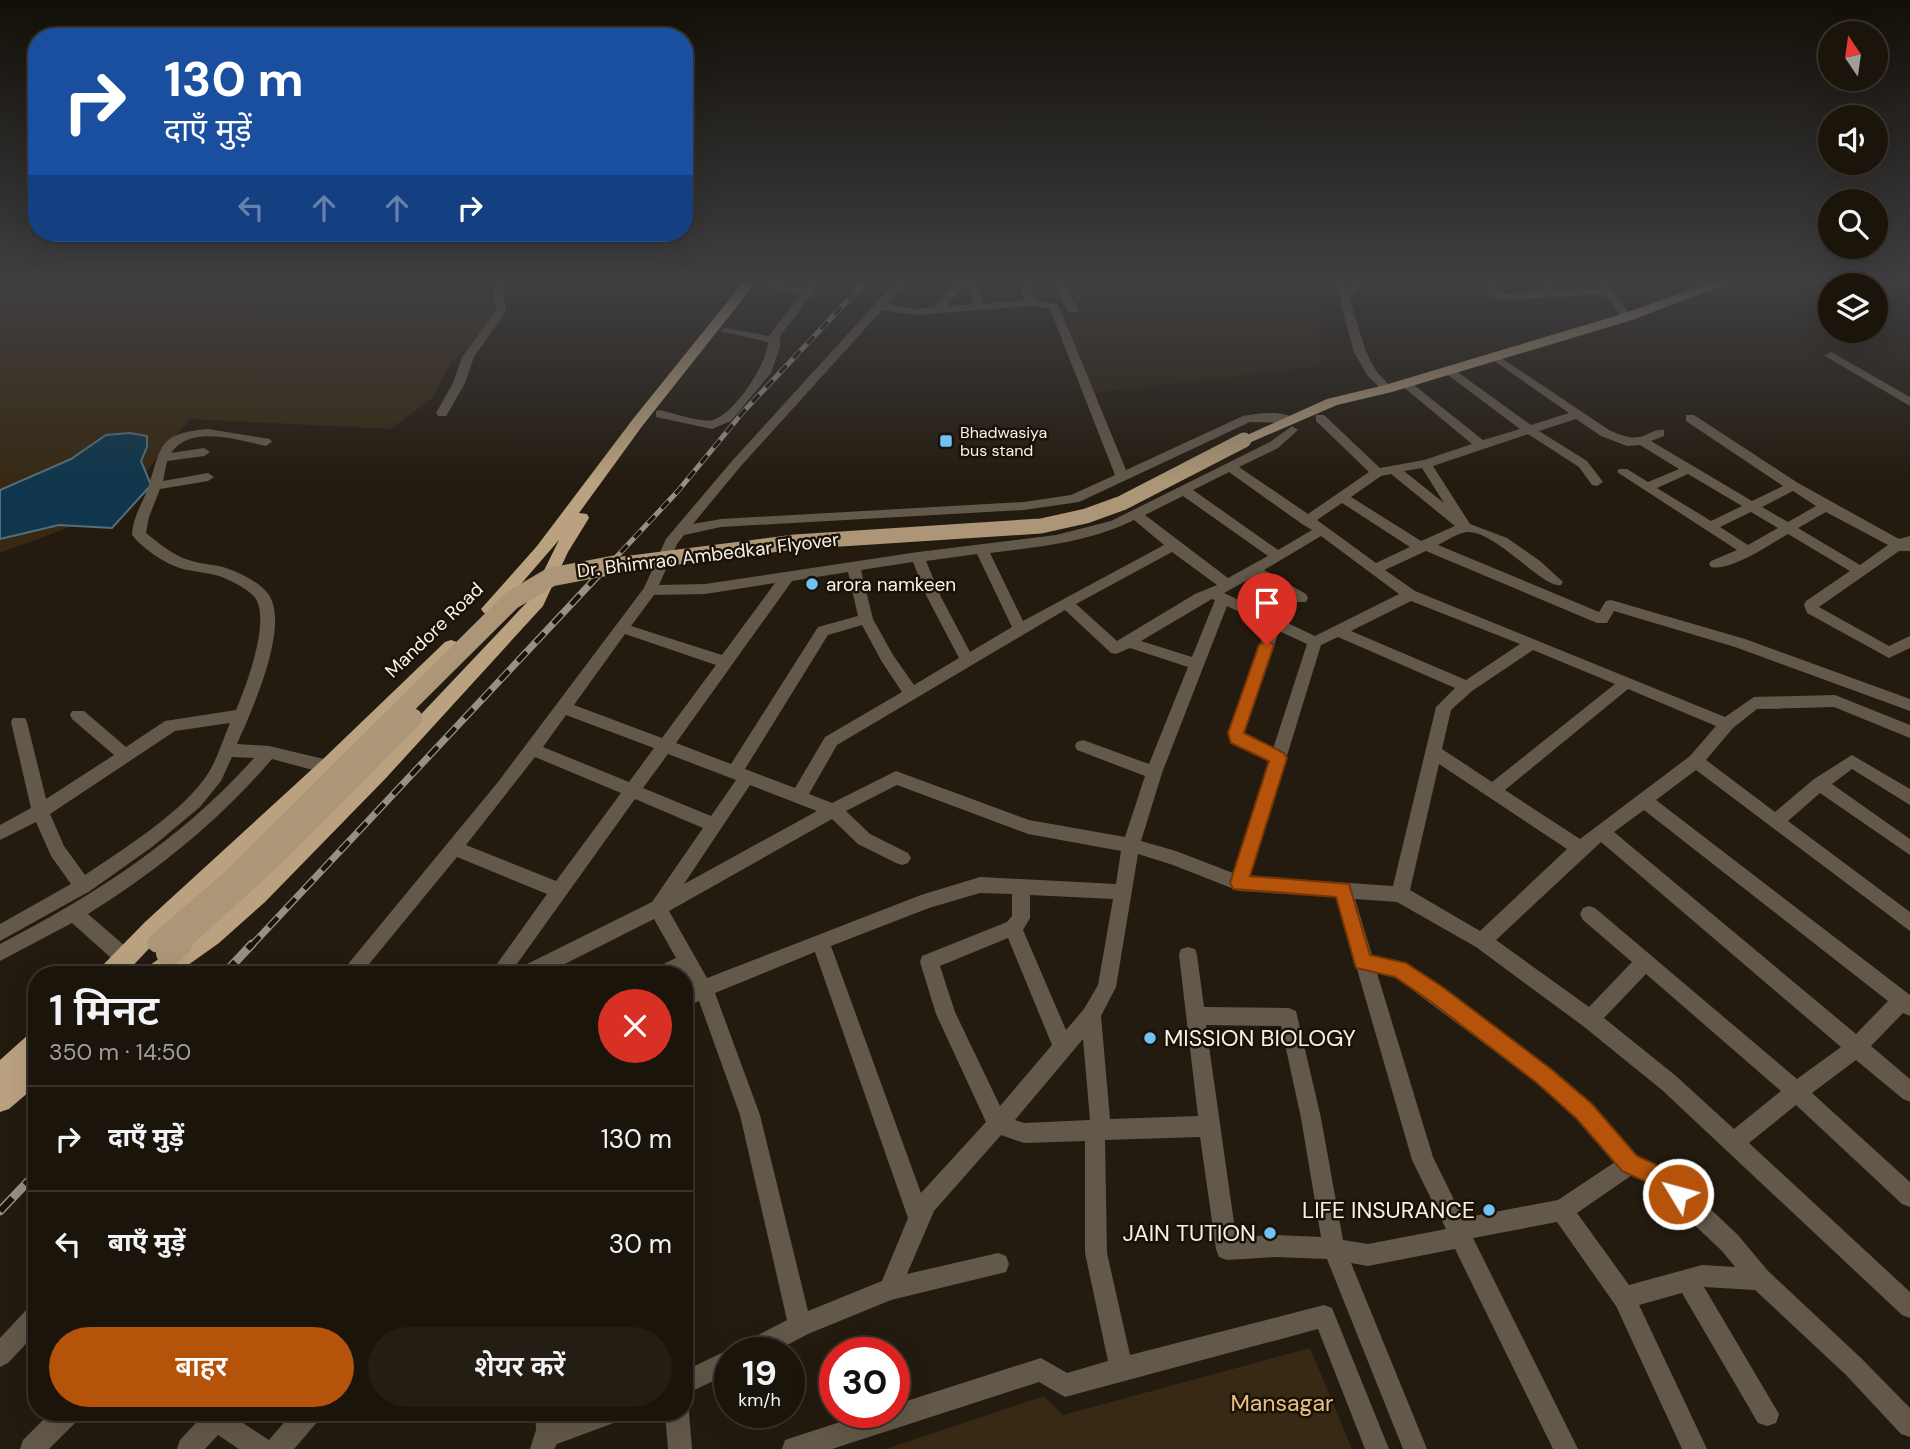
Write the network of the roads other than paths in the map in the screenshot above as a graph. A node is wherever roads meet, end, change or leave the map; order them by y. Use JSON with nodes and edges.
{"nodes":[{"id":1,"x":474,"y":349,"type":"edge"},
{"id":2,"x":701,"y":349,"type":"edge"},
{"id":3,"x":711,"y":349,"type":"edge"},
{"id":4,"x":773,"y":349,"type":"edge"},
{"id":5,"x":840,"y":349,"type":"edge"},
{"id":6,"x":1072,"y":349,"type":"edge"},
{"id":7,"x":1359,"y":349,"type":"edge"},
{"id":8,"x":1519,"y":349,"type":"edge"},
{"id":9,"x":1832,"y":355,"type":"dead end"},
{"id":10,"x":1494,"y":356,"type":"junction"},
{"id":11,"x":1448,"y":370,"type":"junction"},
{"id":12,"x":1405,"y":383,"type":"junction"},
{"id":13,"x":1387,"y":389,"type":"junction"},
{"id":14,"x":1910,"y":402,"type":"edge"},
{"id":15,"x":442,"y":413,"type":"dead end"},
{"id":16,"x":660,"y":414,"type":"junction"},
{"id":17,"x":1578,"y":414,"type":"junction"},
{"id":18,"x":1320,"y":418,"type":"junction"},
{"id":19,"x":1690,"y":418,"type":"dead end"},
{"id":20,"x":1291,"y":425,"type":"junction"},
{"id":21,"x":1529,"y":430,"type":"junction"},
{"id":22,"x":1661,"y":433,"type":"dead end"},
{"id":23,"x":1642,"y":441,"type":"junction"},
{"id":24,"x":266,"y":442,"type":"dead end"},
{"id":25,"x":1481,"y":445,"type":"junction"},
{"id":26,"x":204,"y":452,"type":"dead end"},
{"id":27,"x":162,"y":458,"type":"junction"},
{"id":28,"x":1426,"y":464,"type":"junction"},
{"id":29,"x":1230,"y":467,"type":"junction"},
{"id":30,"x":1393,"y":469,"type":"junction"},
{"id":31,"x":1689,"y":469,"type":"junction"},
{"id":32,"x":1623,"y":472,"type":"dead end"},
{"id":33,"x":1377,"y":473,"type":"junction"},
{"id":34,"x":208,"y":477,"type":"dead end"},
{"id":35,"x":1123,"y":478,"type":"junction"},
{"id":36,"x":1597,"y":482,"type":"dead end"},
{"id":37,"x":155,"y":486,"type":"junction"},
{"id":38,"x":1793,"y":486,"type":"junction"},
{"id":39,"x":1647,"y":487,"type":"junction"},
{"id":40,"x":1184,"y":490,"type":"junction"},
{"id":41,"x":1343,"y":498,"type":"junction"},
{"id":42,"x":1826,"y":506,"type":"junction"},
{"id":43,"x":1752,"y":507,"type":"junction"},
{"id":44,"x":933,"y":510,"type":"junction"},
{"id":45,"x":1135,"y":514,"type":"junction"},
{"id":46,"x":1307,"y":521,"type":"junction"},
{"id":47,"x":1465,"y":527,"type":"junction"},
{"id":48,"x":1710,"y":527,"type":"junction"},
{"id":49,"x":1786,"y":527,"type":"junction"},
{"id":50,"x":1322,"y":530,"type":"junction"},
{"id":51,"x":681,"y":531,"type":"junction"},
{"id":52,"x":1906,"y":545,"type":"edge"},
{"id":53,"x":1422,"y":546,"type":"junction"},
{"id":54,"x":1173,"y":547,"type":"junction"},
{"id":55,"x":981,"y":549,"type":"junction"},
{"id":56,"x":1748,"y":551,"type":"junction"},
{"id":57,"x":941,"y":554,"type":"junction"},
{"id":58,"x":1278,"y":556,"type":"junction"},
{"id":59,"x":918,"y":557,"type":"junction"},
{"id":60,"x":1716,"y":564,"type":"dead end"},
{"id":61,"x":854,"y":568,"type":"junction"},
{"id":62,"x":1375,"y":569,"type":"junction"},
{"id":63,"x":1254,"y":571,"type":"junction"},
{"id":64,"x":1860,"y":571,"type":"junction"},
{"id":65,"x":786,"y":579,"type":"junction"},
{"id":66,"x":1556,"y":582,"type":"dead end"},
{"id":67,"x":650,"y":590,"type":"junction"},
{"id":68,"x":1221,"y":592,"type":"junction"},
{"id":69,"x":1410,"y":595,"type":"junction"},
{"id":70,"x":1301,"y":598,"type":"dead end"},
{"id":71,"x":1066,"y":603,"type":"junction"},
{"id":72,"x":866,"y":619,"type":"junction"},
{"id":73,"x":1275,"y":623,"type":"junction"},
{"id":74,"x":621,"y":628,"type":"junction"},
{"id":75,"x":1020,"y":629,"type":"junction"},
{"id":76,"x":1338,"y":631,"type":"junction"},
{"id":77,"x":1910,"y":640,"type":"edge"},
{"id":78,"x":1129,"y":642,"type":"junction"},
{"id":79,"x":1315,"y":642,"type":"junction"},
{"id":80,"x":1532,"y":643,"type":"junction"},
{"id":81,"x":967,"y":660,"type":"junction"},
{"id":82,"x":725,"y":662,"type":"junction"},
{"id":83,"x":1195,"y":664,"type":"junction"},
{"id":84,"x":1627,"y":682,"type":"junction"},
{"id":85,"x":1467,"y":687,"type":"junction"},
{"id":86,"x":912,"y":693,"type":"junction"},
{"id":87,"x":1910,"y":705,"type":"edge"},
{"id":88,"x":563,"y":707,"type":"junction"},
{"id":89,"x":78,"y":715,"type":"dead end"},
{"id":90,"x":242,"y":715,"type":"junction"},
{"id":91,"x":19,"y":722,"type":"dead end"},
{"id":92,"x":1727,"y":724,"type":"junction"},
{"id":93,"x":1910,"y":732,"type":"edge"},
{"id":94,"x":665,"y":746,"type":"junction"},
{"id":95,"x":1083,"y":747,"type":"dead end"},
{"id":96,"x":532,"y":749,"type":"junction"},
{"id":97,"x":228,"y":750,"type":"junction"},
{"id":98,"x":269,"y":752,"type":"junction"},
{"id":99,"x":1436,"y":754,"type":"junction"},
{"id":100,"x":125,"y":755,"type":"junction"},
{"id":101,"x":1278,"y":758,"type":"junction"},
{"id":102,"x":1696,"y":761,"type":"junction"},
{"id":103,"x":328,"y":767,"type":"junction"},
{"id":104,"x":1154,"y":773,"type":"junction"},
{"id":105,"x":741,"y":775,"type":"junction"},
{"id":106,"x":1820,"y":784,"type":"junction"},
{"id":107,"x":631,"y":791,"type":"junction"},
{"id":108,"x":1491,"y":792,"type":"junction"},
{"id":109,"x":798,"y":797,"type":"junction"},
{"id":110,"x":1910,"y":798,"type":"edge"},
{"id":111,"x":1646,"y":800,"type":"junction"},
{"id":112,"x":833,"y":810,"type":"junction"},
{"id":113,"x":41,"y":811,"type":"junction"},
{"id":114,"x":1776,"y":821,"type":"junction"},
{"id":115,"x":716,"y":826,"type":"junction"},
{"id":116,"x":1601,"y":832,"type":"junction"},
{"id":117,"x":0,"y":833,"type":"edge"},
{"id":118,"x":1130,"y":845,"type":"junction"},
{"id":119,"x":454,"y":848,"type":"junction"},
{"id":120,"x":1580,"y":848,"type":"junction"},
{"id":121,"x":1910,"y":848,"type":"edge"},
{"id":122,"x":902,"y":858,"type":"dead end"},
{"id":123,"x":1239,"y":883,"type":"junction"},
{"id":124,"x":84,"y":886,"type":"junction"},
{"id":125,"x":1021,"y":887,"type":"junction"},
{"id":126,"x":1343,"y":889,"type":"junction"},
{"id":127,"x":557,"y":890,"type":"junction"},
{"id":128,"x":1122,"y":892,"type":"junction"},
{"id":129,"x":1400,"y":894,"type":"junction"},
{"id":130,"x":658,"y":908,"type":"junction"},
{"id":131,"x":73,"y":913,"type":"junction"},
{"id":132,"x":1589,"y":915,"type":"dead end"},
{"id":133,"x":1910,"y":923,"type":"edge"},
{"id":134,"x":1013,"y":928,"type":"junction"},
{"id":135,"x":0,"y":933,"type":"edge"},
{"id":136,"x":1482,"y":941,"type":"junction"},
{"id":137,"x":821,"y":943,"type":"junction"},
{"id":138,"x":163,"y":948,"type":"junction"},
{"id":139,"x":0,"y":953,"type":"edge"},
{"id":140,"x":1188,"y":955,"type":"dead end"},
{"id":141,"x":689,"y":961,"type":"junction"},
{"id":142,"x":1363,"y":962,"type":"junction"},
{"id":143,"x":1645,"y":962,"type":"junction"},
{"id":144,"x":117,"y":966,"type":"edge"},
{"id":145,"x":119,"y":966,"type":"edge"},
{"id":146,"x":120,"y":966,"type":"edge"},
{"id":147,"x":152,"y":966,"type":"edge"},
{"id":148,"x":168,"y":966,"type":"edge"},
{"id":149,"x":356,"y":966,"type":"edge"},
{"id":150,"x":504,"y":966,"type":"edge"},
{"id":151,"x":542,"y":966,"type":"edge"},
{"id":152,"x":679,"y":966,"type":"edge"},
{"id":153,"x":692,"y":966,"type":"edge"},
{"id":154,"x":693,"y":969,"type":"edge"},
{"id":155,"x":704,"y":990,"type":"junction"},
{"id":156,"x":693,"y":995,"type":"edge"},
{"id":157,"x":1906,"y":1003,"type":"edge"},
{"id":158,"x":1091,"y":1016,"type":"junction"},
{"id":159,"x":1195,"y":1016,"type":"junction"},
{"id":160,"x":1590,"y":1019,"type":"junction"},
{"id":161,"x":1063,"y":1047,"type":"junction"},
{"id":162,"x":1856,"y":1048,"type":"junction"},
{"id":163,"x":28,"y":1050,"type":"edge"},
{"id":164,"x":0,"y":1075,"type":"edge"},
{"id":165,"x":28,"y":1077,"type":"edge"},
{"id":166,"x":1796,"y":1092,"type":"junction"},
{"id":167,"x":1910,"y":1092,"type":"edge"},
{"id":168,"x":0,"y":1100,"type":"edge"},
{"id":169,"x":999,"y":1124,"type":"junction"},
{"id":170,"x":1209,"y":1126,"type":"junction"},
{"id":171,"x":1098,"y":1130,"type":"junction"},
{"id":172,"x":1733,"y":1143,"type":"junction"},
{"id":173,"x":1630,"y":1164,"type":"junction"},
{"id":174,"x":1910,"y":1196,"type":"edge"},
{"id":175,"x":1562,"y":1210,"type":"junction"},
{"id":176,"x":918,"y":1216,"type":"junction"},
{"id":177,"x":1458,"y":1234,"type":"junction"},
{"id":178,"x":1334,"y":1249,"type":"junction"},
{"id":179,"x":998,"y":1264,"type":"dead end"},
{"id":180,"x":1760,"y":1279,"type":"junction"},
{"id":181,"x":1687,"y":1280,"type":"junction"},
{"id":182,"x":891,"y":1289,"type":"junction"},
{"id":183,"x":1624,"y":1298,"type":"junction"},
{"id":184,"x":1910,"y":1307,"type":"edge"},
{"id":185,"x":28,"y":1325,"type":"edge"},
{"id":186,"x":800,"y":1326,"type":"junction"},
{"id":187,"x":778,"y":1337,"type":"edge"},
{"id":188,"x":0,"y":1355,"type":"edge"},
{"id":189,"x":714,"y":1369,"type":"edge"},
{"id":190,"x":1121,"y":1369,"type":"junction"},
{"id":191,"x":693,"y":1379,"type":"edge"},
{"id":192,"x":1767,"y":1414,"type":"dead end"},
{"id":193,"x":59,"y":1421,"type":"edge"},
{"id":194,"x":214,"y":1421,"type":"edge"},
{"id":195,"x":226,"y":1421,"type":"edge"},
{"id":196,"x":301,"y":1421,"type":"edge"},
{"id":197,"x":580,"y":1421,"type":"edge"},
{"id":198,"x":678,"y":1421,"type":"edge"},
{"id":199,"x":1910,"y":1425,"type":"edge"},
{"id":200,"x":546,"y":1432,"type":"edge"},
{"id":201,"x":32,"y":1449,"type":"edge"},
{"id":202,"x":189,"y":1449,"type":"edge"},
{"id":203,"x":261,"y":1449,"type":"edge"},
{"id":204,"x":278,"y":1449,"type":"edge"},
{"id":205,"x":680,"y":1449,"type":"edge"},
{"id":206,"x":794,"y":1449,"type":"edge"},
{"id":207,"x":1377,"y":1449,"type":"edge"},
{"id":208,"x":1415,"y":1449,"type":"edge"},
{"id":209,"x":1566,"y":1449,"type":"edge"},
{"id":210,"x":1695,"y":1449,"type":"edge"}],
"edges":[{"from":1,"to":15,"type":"street"},
{"from":2,"to":103,"type":"highway","name":"Mandore Road"},
{"from":3,"to":16,"type":"highway"},
{"from":4,"to":16,"type":"street"},
{"from":5,"to":51,"type":"street"},
{"from":6,"to":35,"type":"street"},
{"from":7,"to":13,"type":"street"},
{"from":8,"to":10,"type":"main road"},
{"from":9,"to":14,"type":"street"},
{"from":10,"to":11,"type":"main road"},
{"from":10,"to":17,"type":"street"},
{"from":11,"to":12,"type":"main road"},
{"from":11,"to":21,"type":"street"},
{"from":12,"to":13,"type":"main road"},
{"from":12,"to":25,"type":"street"},
{"from":13,"to":18,"type":"main road"},
{"from":13,"to":20,"type":"main road"},
{"from":16,"to":148,"type":"highway"},
{"from":17,"to":21,"type":"street"},
{"from":17,"to":23,"type":"street"},
{"from":18,"to":20,"type":"main road"},
{"from":18,"to":33,"type":"street"},
{"from":19,"to":38,"type":"street"},
{"from":20,"to":29,"type":"street"},
{"from":20,"to":35,"type":"street"},
{"from":20,"to":138,"type":"main road","name":"Dr. Bhimrao Ambedkar Flyover","bridge":true},
{"from":21,"to":25,"type":"street"},
{"from":21,"to":36,"type":"street"},
{"from":22,"to":23,"type":"street"},
{"from":23,"to":31,"type":"street"},
{"from":24,"to":27,"type":"street"},
{"from":25,"to":28,"type":"street"},
{"from":26,"to":27,"type":"street"},
{"from":27,"to":37,"type":"street"},
{"from":28,"to":30,"type":"street"},
{"from":28,"to":47,"type":"street"},
{"from":29,"to":40,"type":"street"},
{"from":29,"to":46,"type":"street"},
{"from":30,"to":33,"type":"street"},
{"from":30,"to":47,"type":"street"},
{"from":31,"to":39,"type":"street"},
{"from":31,"to":43,"type":"street"},
{"from":32,"to":39,"type":"street"},
{"from":33,"to":41,"type":"street"},
{"from":34,"to":37,"type":"street"},
{"from":35,"to":44,"type":"street"},
{"from":37,"to":90,"type":"street"},
{"from":38,"to":42,"type":"street"},
{"from":38,"to":43,"type":"street"},
{"from":39,"to":48,"type":"street"},
{"from":40,"to":45,"type":"street"},
{"from":40,"to":58,"type":"street"},
{"from":41,"to":46,"type":"street"},
{"from":41,"to":53,"type":"street"},
{"from":42,"to":49,"type":"street"},
{"from":42,"to":52,"type":"street"},
{"from":43,"to":48,"type":"street"},
{"from":43,"to":49,"type":"street"},
{"from":44,"to":51,"type":"street"},
{"from":44,"to":57,"type":"street"},
{"from":45,"to":54,"type":"street"},
{"from":45,"to":55,"type":"street"},
{"from":46,"to":50,"type":"street"},
{"from":47,"to":53,"type":"street"},
{"from":47,"to":66,"type":"street"},
{"from":48,"to":56,"type":"street"},
{"from":49,"to":56,"type":"street"},
{"from":49,"to":64,"type":"street"},
{"from":50,"to":58,"type":"street"},
{"from":50,"to":62,"type":"street"},
{"from":51,"to":67,"type":"street"},
{"from":52,"to":64,"type":"street"},
{"from":53,"to":62,"type":"street"},
{"from":53,"to":87,"type":"street"},
{"from":54,"to":68,"type":"street"},
{"from":54,"to":71,"type":"street"},
{"from":55,"to":57,"type":"street"},
{"from":55,"to":75,"type":"street"},
{"from":56,"to":60,"type":"street"},
{"from":57,"to":59,"type":"street"},
{"from":58,"to":63,"type":"street"},
{"from":59,"to":61,"type":"street"},
{"from":59,"to":81,"type":"street"},
{"from":61,"to":65,"type":"street"},
{"from":61,"to":72,"type":"street"},
{"from":62,"to":69,"type":"street"},
{"from":63,"to":68,"type":"street"},
{"from":63,"to":70,"type":"street"},
{"from":64,"to":77,"type":"street"},
{"from":65,"to":67,"type":"street"},
{"from":65,"to":82,"type":"street"},
{"from":67,"to":74,"type":"street"},
{"from":68,"to":73,"type":"street"},
{"from":68,"to":78,"type":"street"},
{"from":68,"to":83,"type":"street"},
{"from":69,"to":76,"type":"street"},
{"from":69,"to":80,"type":"street"},
{"from":71,"to":75,"type":"street"},
{"from":71,"to":78,"type":"street"},
{"from":72,"to":86,"type":"street"},
{"from":72,"to":105,"type":"street"},
{"from":73,"to":79,"type":"street"},
{"from":73,"to":101,"type":"street"},
{"from":74,"to":82,"type":"street"},
{"from":74,"to":88,"type":"street"},
{"from":75,"to":81,"type":"street"},
{"from":76,"to":79,"type":"street"},
{"from":76,"to":85,"type":"street"},
{"from":78,"to":83,"type":"street"},
{"from":79,"to":101,"type":"street"},
{"from":80,"to":84,"type":"street"},
{"from":80,"to":85,"type":"street"},
{"from":81,"to":86,"type":"street"},
{"from":82,"to":94,"type":"street"},
{"from":83,"to":104,"type":"street"},
{"from":84,"to":92,"type":"street"},
{"from":84,"to":108,"type":"street"},
{"from":85,"to":99,"type":"street"},
{"from":86,"to":109,"type":"street"},
{"from":88,"to":94,"type":"street"},
{"from":88,"to":96,"type":"street"},
{"from":89,"to":100,"type":"street"},
{"from":90,"to":97,"type":"street"},
{"from":90,"to":100,"type":"street"},
{"from":91,"to":113,"type":"street"},
{"from":92,"to":93,"type":"street"},
{"from":92,"to":102,"type":"street"},
{"from":94,"to":105,"type":"street"},
{"from":94,"to":107,"type":"street"},
{"from":95,"to":104,"type":"street"},
{"from":96,"to":107,"type":"street"},
{"from":96,"to":119,"type":"street"},
{"from":97,"to":98,"type":"street"},
{"from":97,"to":124,"type":"street"},
{"from":98,"to":103,"type":"street"},
{"from":98,"to":131,"type":"street"},
{"from":99,"to":108,"type":"street"},
{"from":99,"to":129,"type":"street"},
{"from":100,"to":113,"type":"street"},
{"from":101,"to":123,"type":"street"},
{"from":102,"to":111,"type":"street"},
{"from":102,"to":114,"type":"street"},
{"from":103,"to":145,"type":"highway","name":"Mandore Road"},
{"from":104,"to":118,"type":"street"},
{"from":105,"to":109,"type":"street"},
{"from":105,"to":115,"type":"street"},
{"from":106,"to":110,"type":"street"},
{"from":106,"to":114,"type":"street"},
{"from":106,"to":121,"type":"street"},
{"from":107,"to":115,"type":"street"},
{"from":107,"to":127,"type":"street"},
{"from":108,"to":120,"type":"street"},
{"from":109,"to":112,"type":"street"},
{"from":111,"to":116,"type":"street"},
{"from":111,"to":157,"type":"street"},
{"from":112,"to":118,"type":"street"},
{"from":112,"to":122,"type":"street"},
{"from":112,"to":130,"type":"street"},
{"from":113,"to":117,"type":"street"},
{"from":113,"to":124,"type":"street"},
{"from":114,"to":133,"type":"street"},
{"from":115,"to":130,"type":"street"},
{"from":116,"to":120,"type":"street"},
{"from":116,"to":162,"type":"street"},
{"from":118,"to":123,"type":"street"},
{"from":118,"to":128,"type":"street"},
{"from":119,"to":127,"type":"street"},
{"from":119,"to":149,"type":"street"},
{"from":120,"to":136,"type":"street"},
{"from":123,"to":126,"type":"street"},
{"from":124,"to":135,"type":"street"},
{"from":125,"to":128,"type":"street"},
{"from":125,"to":134,"type":"street"},
{"from":125,"to":137,"type":"street"},
{"from":126,"to":129,"type":"street"},
{"from":126,"to":142,"type":"street"},
{"from":127,"to":150,"type":"street"},
{"from":128,"to":158,"type":"street"},
{"from":129,"to":136,"type":"street"},
{"from":130,"to":141,"type":"street"},
{"from":130,"to":151,"type":"street"},
{"from":131,"to":139,"type":"street"},
{"from":131,"to":144,"type":"street"},
{"from":132,"to":143,"type":"street"},
{"from":134,"to":161,"type":"street"},
{"from":134,"to":169,"type":"street"},
{"from":136,"to":160,"type":"street"},
{"from":137,"to":155,"type":"street"},
{"from":137,"to":176,"type":"street"},
{"from":138,"to":146,"type":"main road","name":"Dr. Bhimrao Ambedkar Flyover"},
{"from":138,"to":147,"type":"main road","name":"Dr. Bhimrao Ambedkar Flyover"},
{"from":140,"to":159,"type":"street"},
{"from":141,"to":152,"type":"street"},
{"from":141,"to":153,"type":"street"},
{"from":142,"to":173,"type":"street"},
{"from":142,"to":177,"type":"street"},
{"from":143,"to":160,"type":"street"},
{"from":143,"to":166,"type":"street"},
{"from":154,"to":155,"type":"street"},
{"from":155,"to":156,"type":"street"},
{"from":155,"to":186,"type":"street"},
{"from":157,"to":162,"type":"street"},
{"from":158,"to":161,"type":"street"},
{"from":158,"to":171,"type":"street"},
{"from":159,"to":170,"type":"street"},
{"from":159,"to":178,"type":"street"},
{"from":160,"to":172,"type":"street"},
{"from":161,"to":169,"type":"street"},
{"from":162,"to":166,"type":"street"},
{"from":162,"to":167,"type":"street"},
{"from":163,"to":164,"type":"highway"},
{"from":165,"to":168,"type":"highway"},
{"from":166,"to":172,"type":"street"},
{"from":166,"to":174,"type":"street"},
{"from":169,"to":171,"type":"street"},
{"from":169,"to":176,"type":"street"},
{"from":170,"to":171,"type":"street"},
{"from":170,"to":178,"type":"street"},
{"from":171,"to":190,"type":"street"},
{"from":172,"to":184,"type":"street"},
{"from":173,"to":175,"type":"street"},
{"from":173,"to":180,"type":"street"},
{"from":175,"to":177,"type":"street"},
{"from":175,"to":183,"type":"street"},
{"from":176,"to":182,"type":"street"},
{"from":177,"to":178,"type":"street"},
{"from":177,"to":209,"type":"street"},
{"from":178,"to":208,"type":"street"},
{"from":179,"to":182,"type":"street"},
{"from":180,"to":181,"type":"street"},
{"from":180,"to":199,"type":"street"},
{"from":181,"to":183,"type":"street"},
{"from":181,"to":192,"type":"street"},
{"from":182,"to":186,"type":"street"},
{"from":183,"to":210,"type":"street"},
{"from":185,"to":188,"type":"street"},
{"from":186,"to":187,"type":"street"},
{"from":189,"to":191,"type":"street"},
{"from":190,"to":206,"type":"street"},
{"from":190,"to":207,"type":"street"},
{"from":193,"to":201,"type":"street"},
{"from":194,"to":202,"type":"street"},
{"from":195,"to":203,"type":"street"},
{"from":196,"to":204,"type":"street"},
{"from":197,"to":200,"type":"street"},
{"from":198,"to":205,"type":"street"}]}
